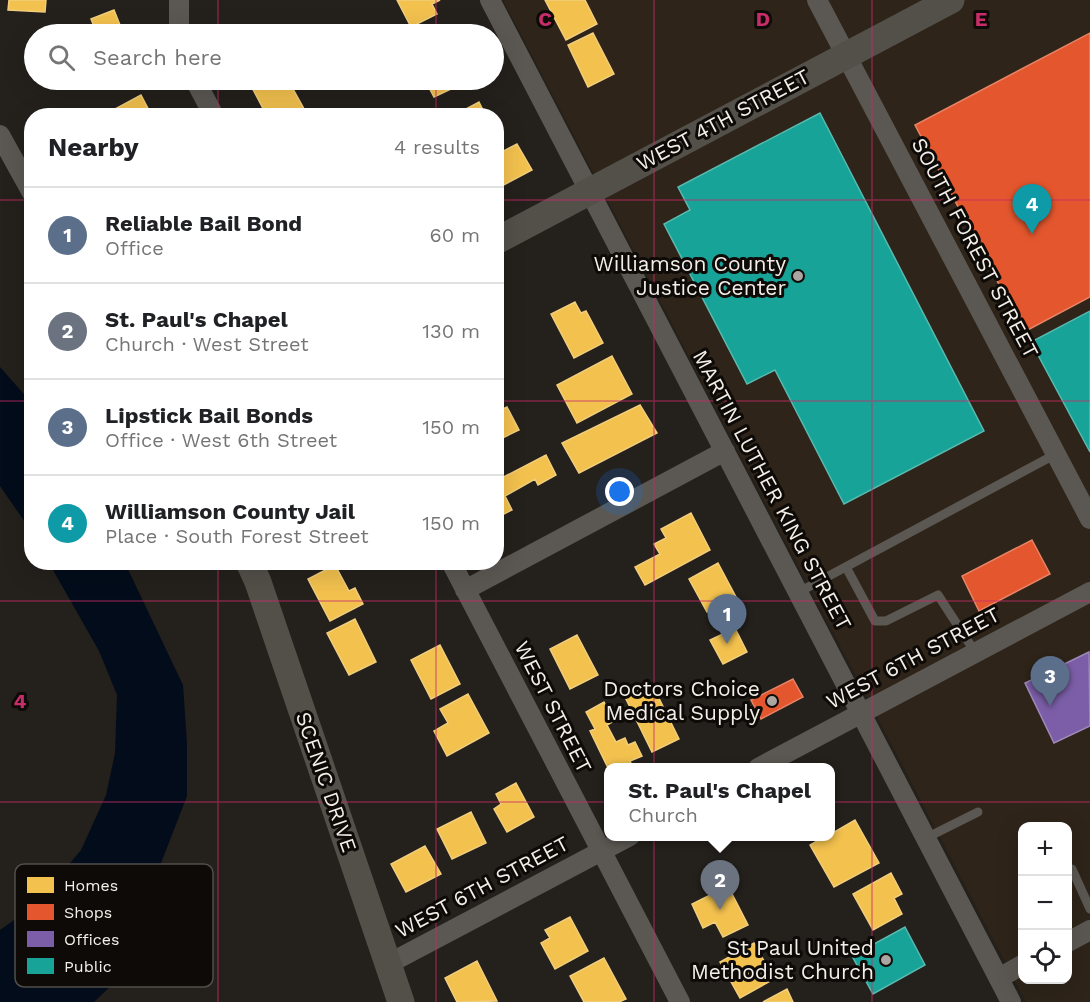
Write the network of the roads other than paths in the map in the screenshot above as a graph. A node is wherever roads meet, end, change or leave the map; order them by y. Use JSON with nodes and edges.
{"nodes":[{"id":1,"x":180,"y":0,"type":"edge"},
{"id":2,"x":490,"y":0,"type":"edge"},
{"id":3,"x":817,"y":0,"type":"edge"},
{"id":4,"x":951,"y":0,"type":"edge"},
{"id":5,"x":179,"y":24,"type":"edge"},
{"id":6,"x":502,"y":24,"type":"edge"},
{"id":7,"x":504,"y":27,"type":"edge"},
{"id":8,"x":846,"y":55,"type":"junction"},
{"id":9,"x":200,"y":90,"type":"edge"},
{"id":10,"x":210,"y":108,"type":"edge"},
{"id":11,"x":0,"y":135,"type":"edge"},
{"id":12,"x":24,"y":178,"type":"edge"},
{"id":13,"x":589,"y":192,"type":"junction"},
{"id":14,"x":504,"y":237,"type":"edge"},
{"id":15,"x":725,"y":451,"type":"junction"},
{"id":16,"x":1056,"y":454,"type":"junction"},
{"id":17,"x":1090,"y":519,"type":"edge"},
{"id":18,"x":846,"y":567,"type":"junction"},
{"id":19,"x":504,"y":569,"type":"edge"},
{"id":20,"x":253,"y":570,"type":"edge"},
{"id":21,"x":455,"y":570,"type":"edge"},
{"id":22,"x":502,"y":570,"type":"edge"},
{"id":23,"x":465,"y":590,"type":"junction"},
{"id":24,"x":799,"y":592,"type":"junction"},
{"id":25,"x":1090,"y":592,"type":"edge"},
{"id":26,"x":975,"y":652,"type":"junction"},
{"id":27,"x":862,"y":712,"type":"junction"},
{"id":28,"x":768,"y":763,"type":"edge"},
{"id":29,"x":978,"y":812,"type":"dead end"},
{"id":30,"x":926,"y":838,"type":"junction"},
{"id":31,"x":622,"y":841,"type":"edge"},
{"id":32,"x":601,"y":852,"type":"junction"},
{"id":33,"x":1072,"y":871,"type":"edge"},
{"id":34,"x":1090,"y":909,"type":"edge"},
{"id":35,"x":1090,"y":930,"type":"edge"},
{"id":36,"x":1072,"y":940,"type":"edge"},
{"id":37,"x":388,"y":964,"type":"junction"},
{"id":38,"x":1018,"y":968,"type":"edge"},
{"id":39,"x":999,"y":978,"type":"junction"},
{"id":40,"x":401,"y":1002,"type":"edge"},
{"id":41,"x":680,"y":1002,"type":"edge"},
{"id":42,"x":1011,"y":1002,"type":"edge"}],
"edges":[{"from":1,"to":5,"type":"street"},
{"from":2,"to":6,"type":"street","name":"MARTIN LUTHER KING STREET"},
{"from":3,"to":8,"type":"street","name":"SOUTH FOREST STREET"},
{"from":4,"to":8,"type":"street","name":"WEST 4TH STREET"},
{"from":7,"to":13,"type":"street","name":"MARTIN LUTHER KING STREET"},
{"from":8,"to":13,"type":"street","name":"WEST 4TH STREET"},
{"from":8,"to":16,"type":"street","name":"SOUTH FOREST STREET"},
{"from":9,"to":10,"type":"street"},
{"from":11,"to":12,"type":"street"},
{"from":13,"to":14,"type":"street","name":"WEST 4TH STREET"},
{"from":13,"to":15,"type":"street","name":"MARTIN LUTHER KING STREET"},
{"from":15,"to":19,"type":"street"},
{"from":15,"to":24,"type":"street","name":"MARTIN LUTHER KING STREET"},
{"from":16,"to":17,"type":"street","name":"SOUTH FOREST STREET"},
{"from":16,"to":18,"type":"lane"},
{"from":18,"to":24,"type":"lane"},
{"from":18,"to":26,"type":"lane"},
{"from":20,"to":37,"type":"street","name":"SCENIC DRIVE"},
{"from":21,"to":23,"type":"street","name":"WEST STREET"},
{"from":22,"to":23,"type":"street"},
{"from":23,"to":32,"type":"street","name":"WEST STREET"},
{"from":24,"to":27,"type":"street","name":"MARTIN LUTHER KING STREET"},
{"from":25,"to":26,"type":"street","name":"WEST 6TH STREET"},
{"from":26,"to":27,"type":"street","name":"WEST 6TH STREET"},
{"from":27,"to":28,"type":"street","name":"WEST 6TH STREET"},
{"from":27,"to":30,"type":"street","name":"MARTIN LUTHER KING STREET"},
{"from":29,"to":30,"type":"lane"},
{"from":30,"to":39,"type":"street","name":"MARTIN LUTHER KING STREET"},
{"from":31,"to":32,"type":"street","name":"WEST 6TH STREET"},
{"from":32,"to":37,"type":"street","name":"WEST 6TH STREET"},
{"from":32,"to":41,"type":"street","name":"WEST STREET"},
{"from":33,"to":34,"type":"lane"},
{"from":35,"to":36,"type":"street"},
{"from":37,"to":40,"type":"street","name":"SCENIC DRIVE"},
{"from":38,"to":39,"type":"street"},
{"from":39,"to":42,"type":"street","name":"MARTIN LUTHER KING STREET"}]}
